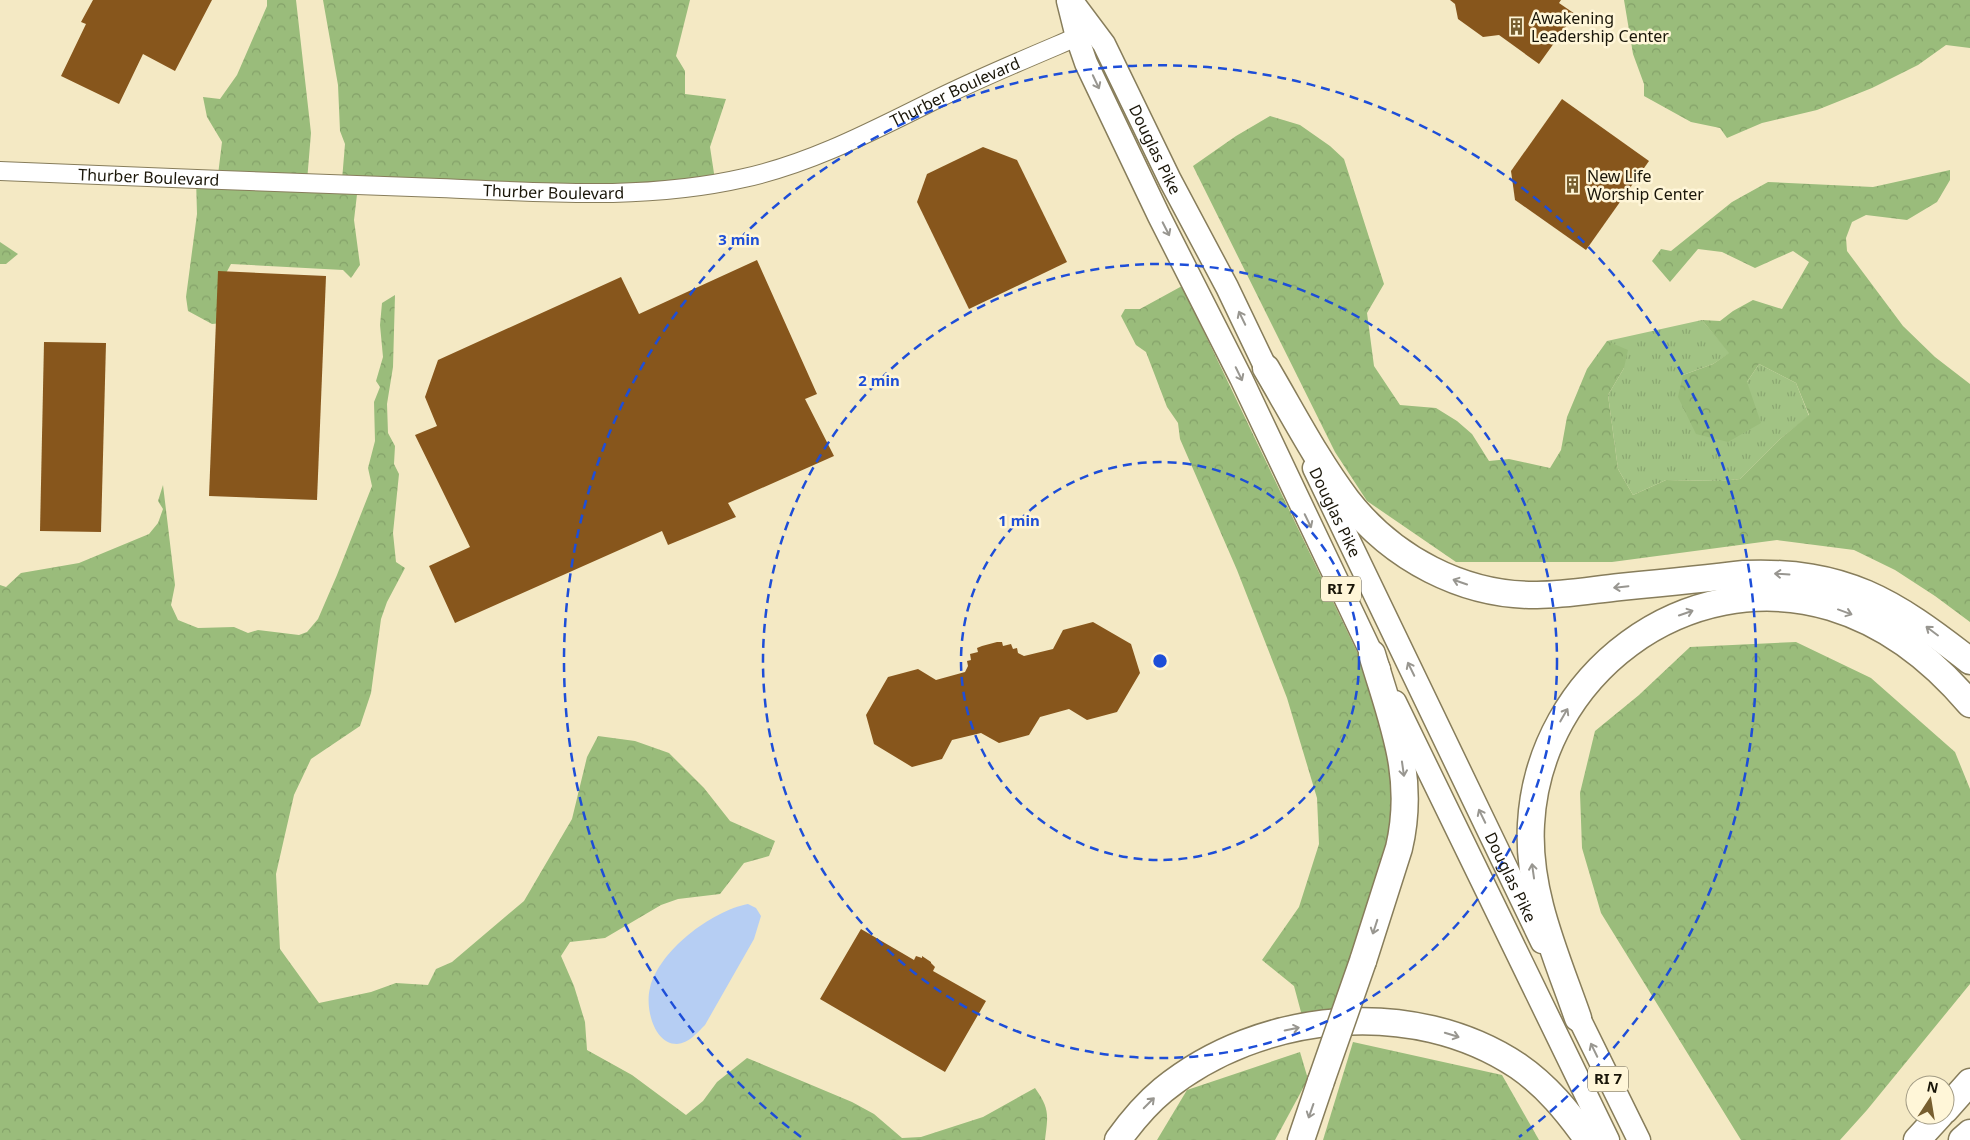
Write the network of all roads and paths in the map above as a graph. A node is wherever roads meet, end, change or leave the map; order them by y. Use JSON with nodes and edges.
{"nodes":[{"id":1,"x":1070,"y":0,"type":"edge"},
{"id":2,"x":1076,"y":38,"type":"junction"},
{"id":3,"x":0,"y":171,"type":"edge"},
{"id":4,"x":1266,"y":368,"type":"junction"},
{"id":5,"x":1372,"y":654,"type":"junction"},
{"id":6,"x":1970,"y":661,"type":"edge"},
{"id":7,"x":1970,"y":704,"type":"edge"},
{"id":8,"x":1578,"y":1018,"type":"junction"},
{"id":9,"x":1970,"y":1082,"type":"edge"},
{"id":10,"x":1955,"y":1099,"type":"edge"},
{"id":11,"x":1931,"y":1125,"type":"edge"},
{"id":12,"x":1970,"y":1133,"type":"edge"},
{"id":13,"x":1118,"y":1140,"type":"edge"},
{"id":14,"x":1301,"y":1140,"type":"edge"},
{"id":15,"x":1588,"y":1140,"type":"edge"},
{"id":16,"x":1608,"y":1140,"type":"edge"},
{"id":17,"x":1639,"y":1140,"type":"edge"},
{"id":18,"x":1917,"y":1140,"type":"edge"},
{"id":19,"x":1962,"y":1140,"type":"edge"}],
"edges":[{"from":1,"to":2,"type":"main road","name":"Douglas Pike","number":"RI 7"},
{"from":4,"to":1,"type":"main road","name":"Douglas Pike","number":"RI 7","one_way":true},
{"from":2,"to":3,"type":"street","name":"Thurber Boulevard"},
{"from":2,"to":5,"type":"main road","name":"Douglas Pike","number":"RI 7","one_way":true},
{"from":6,"to":4,"type":"highway","one_way":true},
{"from":8,"to":4,"type":"main road","name":"Douglas Pike","number":"RI 7","one_way":true},
{"from":5,"to":14,"type":"highway","one_way":true,"bridge":true},
{"from":5,"to":16,"type":"main road","name":"Douglas Pike","number":"RI 7"},
{"from":8,"to":7,"type":"highway","one_way":true},
{"from":17,"to":8,"type":"main road","name":"Douglas Pike","number":"RI 7","one_way":true},
{"from":9,"to":10,"type":"highway"},
{"from":11,"to":18,"type":"highway"},
{"from":12,"to":19,"type":"highway"},
{"from":13,"to":15,"type":"highway","one_way":true}]}
